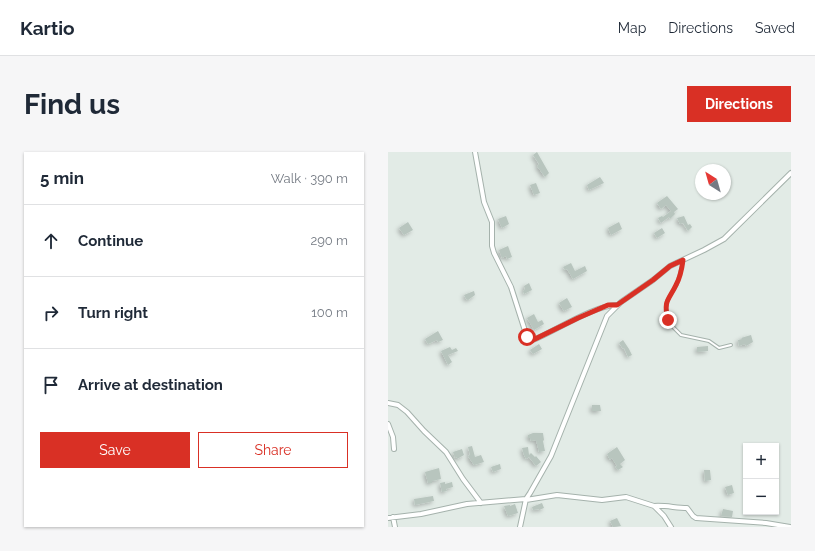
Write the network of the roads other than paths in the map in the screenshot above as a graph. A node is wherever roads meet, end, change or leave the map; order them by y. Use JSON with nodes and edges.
{"nodes":[{"id":1,"x":475,"y":152,"type":"edge"},
{"id":2,"x":791,"y":173,"type":"edge"},
{"id":3,"x":683,"y":260,"type":"junction"},
{"id":4,"x":617,"y":305,"type":"junction"},
{"id":5,"x":731,"y":345,"type":"dead end"},
{"id":6,"x":388,"y":403,"type":"edge"},
{"id":7,"x":388,"y":424,"type":"edge"},
{"id":8,"x":394,"y":449,"type":"dead end"},
{"id":9,"x":526,"y":499,"type":"junction"},
{"id":10,"x":481,"y":503,"type":"junction"},
{"id":11,"x":654,"y":506,"type":"junction"},
{"id":12,"x":390,"y":518,"type":"edge"},
{"id":13,"x":395,"y":527,"type":"edge"},
{"id":14,"x":520,"y":527,"type":"edge"},
{"id":15,"x":671,"y":527,"type":"edge"},
{"id":16,"x":790,"y":527,"type":"edge"}],
"edges":[{"from":1,"to":4,"type":"street"},
{"from":2,"to":3,"type":"street"},
{"from":3,"to":4,"type":"street"},
{"from":3,"to":5,"type":"lane"},
{"from":4,"to":9,"type":"street"},
{"from":6,"to":10,"type":"street"},
{"from":7,"to":8,"type":"street"},
{"from":9,"to":10,"type":"street"},
{"from":9,"to":11,"type":"street"},
{"from":9,"to":14,"type":"street"},
{"from":10,"to":12,"type":"street"},
{"from":11,"to":15,"type":"street"},
{"from":11,"to":16,"type":"street"},
{"from":12,"to":13,"type":"street"}]}
